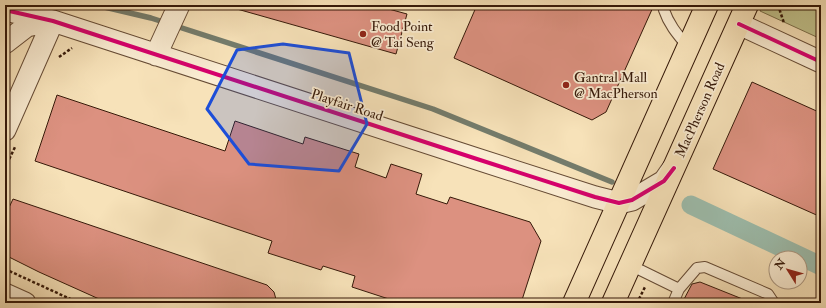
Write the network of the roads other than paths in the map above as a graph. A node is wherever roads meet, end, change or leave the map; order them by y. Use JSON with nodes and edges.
{"nodes":[{"id":1,"x":666,"y":5,"type":"edge"},
{"id":2,"x":707,"y":5,"type":"edge"},
{"id":3,"x":177,"y":9,"type":"edge"},
{"id":4,"x":5,"y":10,"type":"edge"},
{"id":5,"x":743,"y":15,"type":"edge"},
{"id":6,"x":52,"y":21,"type":"junction"},
{"id":7,"x":5,"y":45,"type":"edge"},
{"id":8,"x":688,"y":47,"type":"junction"},
{"id":9,"x":48,"y":54,"type":"junction"},
{"id":10,"x":156,"y":55,"type":"junction"},
{"id":11,"x":821,"y":62,"type":"edge"},
{"id":12,"x":5,"y":130,"type":"edge"},
{"id":13,"x":674,"y":168,"type":"junction"},
{"id":14,"x":619,"y":203,"type":"junction"},
{"id":15,"x":630,"y":265,"type":"junction"},
{"id":16,"x":680,"y":289,"type":"junction"},
{"id":17,"x":5,"y":294,"type":"edge"},
{"id":18,"x":25,"y":303,"type":"edge"},
{"id":19,"x":574,"y":303,"type":"edge"},
{"id":20,"x":612,"y":303,"type":"edge"},
{"id":21,"x":673,"y":303,"type":"edge"},
{"id":22,"x":774,"y":303,"type":"edge"}],
"edges":[{"from":1,"to":8,"type":"lane"},
{"from":2,"to":8,"type":"main road"},
{"from":3,"to":10,"type":"street"},
{"from":4,"to":6,"type":"street","name":"Playfair Road"},
{"from":5,"to":11,"type":"street"},
{"from":5,"to":13,"type":"main road","name":"MacPherson Road"},
{"from":6,"to":7,"type":"street"},
{"from":6,"to":9,"type":"street"},
{"from":6,"to":10,"type":"street","name":"Playfair Road"},
{"from":7,"to":9,"type":"street"},
{"from":8,"to":14,"type":"main road"},
{"from":9,"to":12,"type":"street"},
{"from":10,"to":14,"type":"street","name":"Playfair Road"},
{"from":13,"to":14,"type":"street"},
{"from":13,"to":15,"type":"main road","name":"MacPherson Road"},
{"from":14,"to":19,"type":"main road"},
{"from":15,"to":16,"type":"lane"},
{"from":15,"to":20,"type":"main road","name":"MacPherson Road"},
{"from":16,"to":21,"type":"lane"},
{"from":16,"to":22,"type":"lane"},
{"from":17,"to":18,"type":"street"}]}
